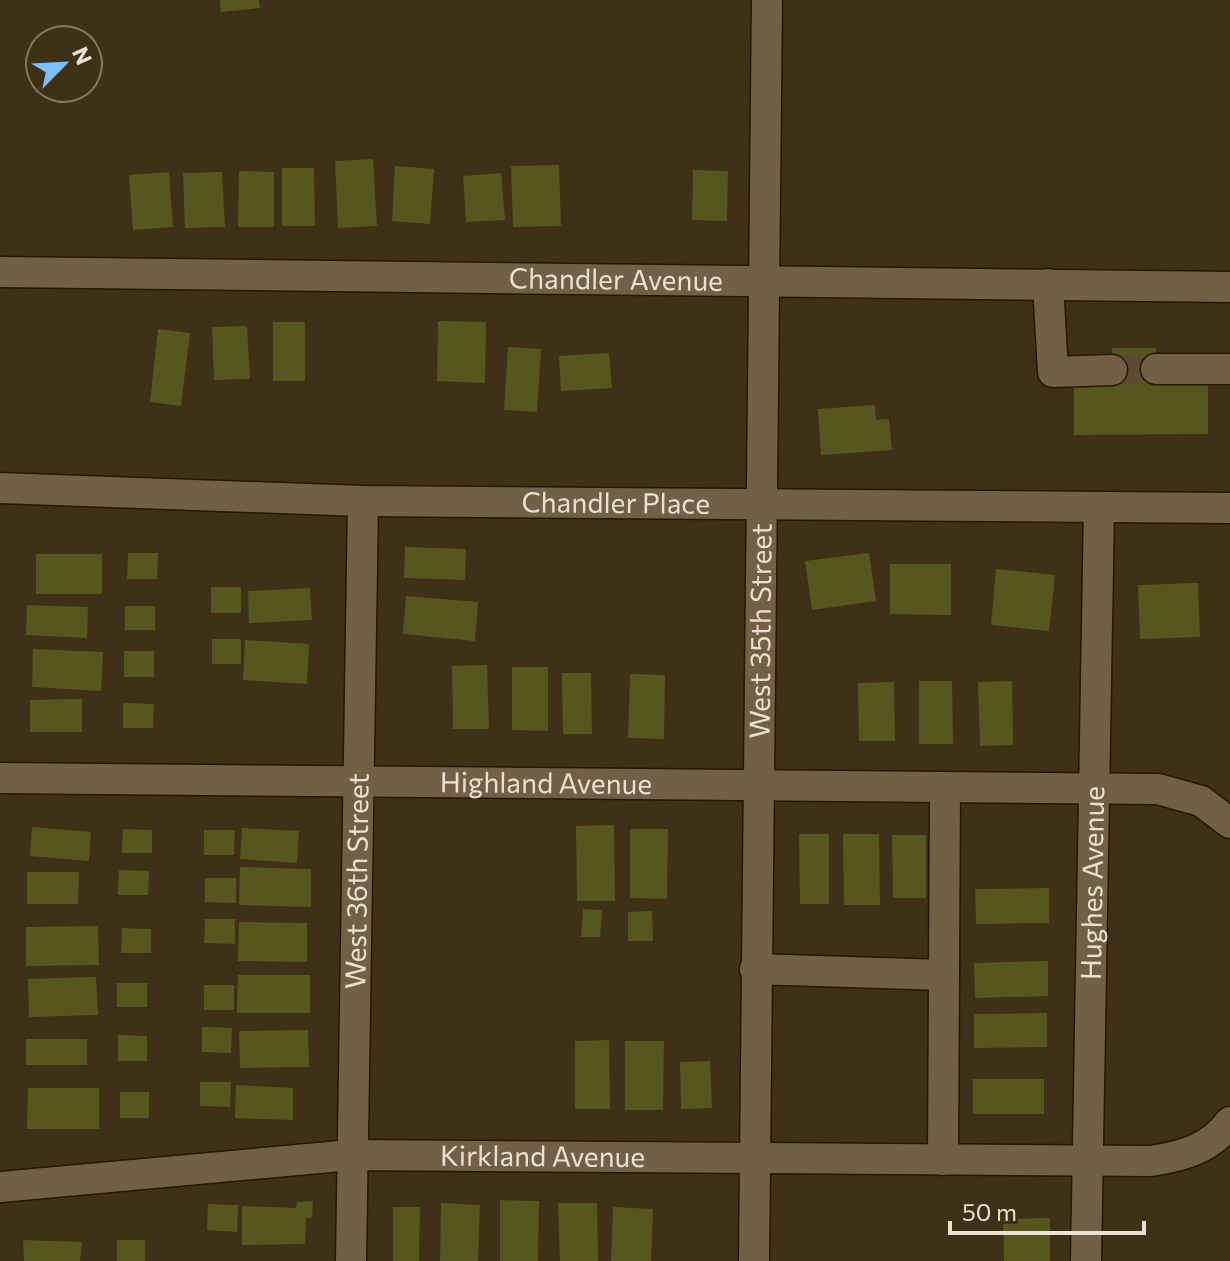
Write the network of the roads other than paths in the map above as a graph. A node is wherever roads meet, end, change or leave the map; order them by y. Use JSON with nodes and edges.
{"nodes":[{"id":1,"x":767,"y":0,"type":"edge"},
{"id":2,"x":0,"y":272,"type":"edge"},
{"id":3,"x":765,"y":281,"type":"junction"},
{"id":4,"x":1048,"y":284,"type":"junction"},
{"id":5,"x":1230,"y":287,"type":"edge"},
{"id":6,"x":1156,"y":369,"type":"tunnel mouth"},
{"id":7,"x":1230,"y":369,"type":"edge"},
{"id":8,"x":1112,"y":370,"type":"tunnel mouth"},
{"id":9,"x":0,"y":488,"type":"edge"},
{"id":10,"x":363,"y":501,"type":"junction"},
{"id":11,"x":760,"y":505,"type":"junction"},
{"id":12,"x":1099,"y":507,"type":"junction"},
{"id":13,"x":1230,"y":508,"type":"edge"},
{"id":14,"x":0,"y":778,"type":"edge"},
{"id":15,"x":357,"y":781,"type":"junction"},
{"id":16,"x":756,"y":785,"type":"junction"},
{"id":17,"x":945,"y":787,"type":"junction"},
{"id":18,"x":1094,"y":788,"type":"junction"},
{"id":19,"x":1230,"y":823,"type":"edge"},
{"id":20,"x":755,"y":969,"type":"junction"},
{"id":21,"x":944,"y":975,"type":"junction"},
{"id":22,"x":1230,"y":1122,"type":"edge"},
{"id":23,"x":352,"y":1155,"type":"junction"},
{"id":24,"x":754,"y":1157,"type":"junction"},
{"id":25,"x":943,"y":1160,"type":"junction"},
{"id":26,"x":1087,"y":1162,"type":"junction"},
{"id":27,"x":0,"y":1187,"type":"edge"},
{"id":28,"x":351,"y":1261,"type":"edge"},
{"id":29,"x":754,"y":1261,"type":"edge"},
{"id":30,"x":1086,"y":1261,"type":"edge"}],
"edges":[{"from":1,"to":3,"type":"street","name":"West 35th Street"},
{"from":2,"to":3,"type":"street","name":"Chandler Avenue"},
{"from":3,"to":4,"type":"street","name":"Chandler Avenue"},
{"from":3,"to":11,"type":"street","name":"West 35th Street"},
{"from":4,"to":5,"type":"street","name":"Chandler Avenue"},
{"from":4,"to":8,"type":"street"},
{"from":6,"to":7,"type":"street"},
{"from":9,"to":10,"type":"street","name":"Chandler Place"},
{"from":10,"to":11,"type":"street","name":"Chandler Place"},
{"from":10,"to":15,"type":"street","name":"West 36th Street"},
{"from":11,"to":12,"type":"street","name":"Chandler Place"},
{"from":11,"to":16,"type":"street","name":"West 35th Street"},
{"from":12,"to":13,"type":"street","name":"Chandler Place"},
{"from":12,"to":18,"type":"street","name":"Hughes Avenue"},
{"from":14,"to":15,"type":"street","name":"Highland Avenue"},
{"from":15,"to":16,"type":"street","name":"Highland Avenue"},
{"from":15,"to":23,"type":"street","name":"West 36th Street"},
{"from":16,"to":17,"type":"street","name":"Highland Avenue"},
{"from":16,"to":20,"type":"street","name":"West 35th Street"},
{"from":17,"to":18,"type":"street","name":"Highland Avenue"},
{"from":17,"to":21,"type":"street"},
{"from":18,"to":19,"type":"street","name":"Highland Avenue"},
{"from":18,"to":26,"type":"street","name":"Hughes Avenue"},
{"from":20,"to":21,"type":"street"},
{"from":20,"to":24,"type":"street","name":"West 35th Street"},
{"from":21,"to":25,"type":"street"},
{"from":22,"to":26,"type":"street","name":"Kirkland Avenue"},
{"from":23,"to":24,"type":"street","name":"Kirkland Avenue"},
{"from":23,"to":27,"type":"street","name":"Kirkland Avenue"},
{"from":23,"to":28,"type":"street","name":"West 36th Street"},
{"from":24,"to":25,"type":"street","name":"Kirkland Avenue"},
{"from":24,"to":29,"type":"street","name":"West 35th Street"},
{"from":25,"to":26,"type":"street","name":"Kirkland Avenue"},
{"from":26,"to":30,"type":"street","name":"Hughes Avenue"}]}
